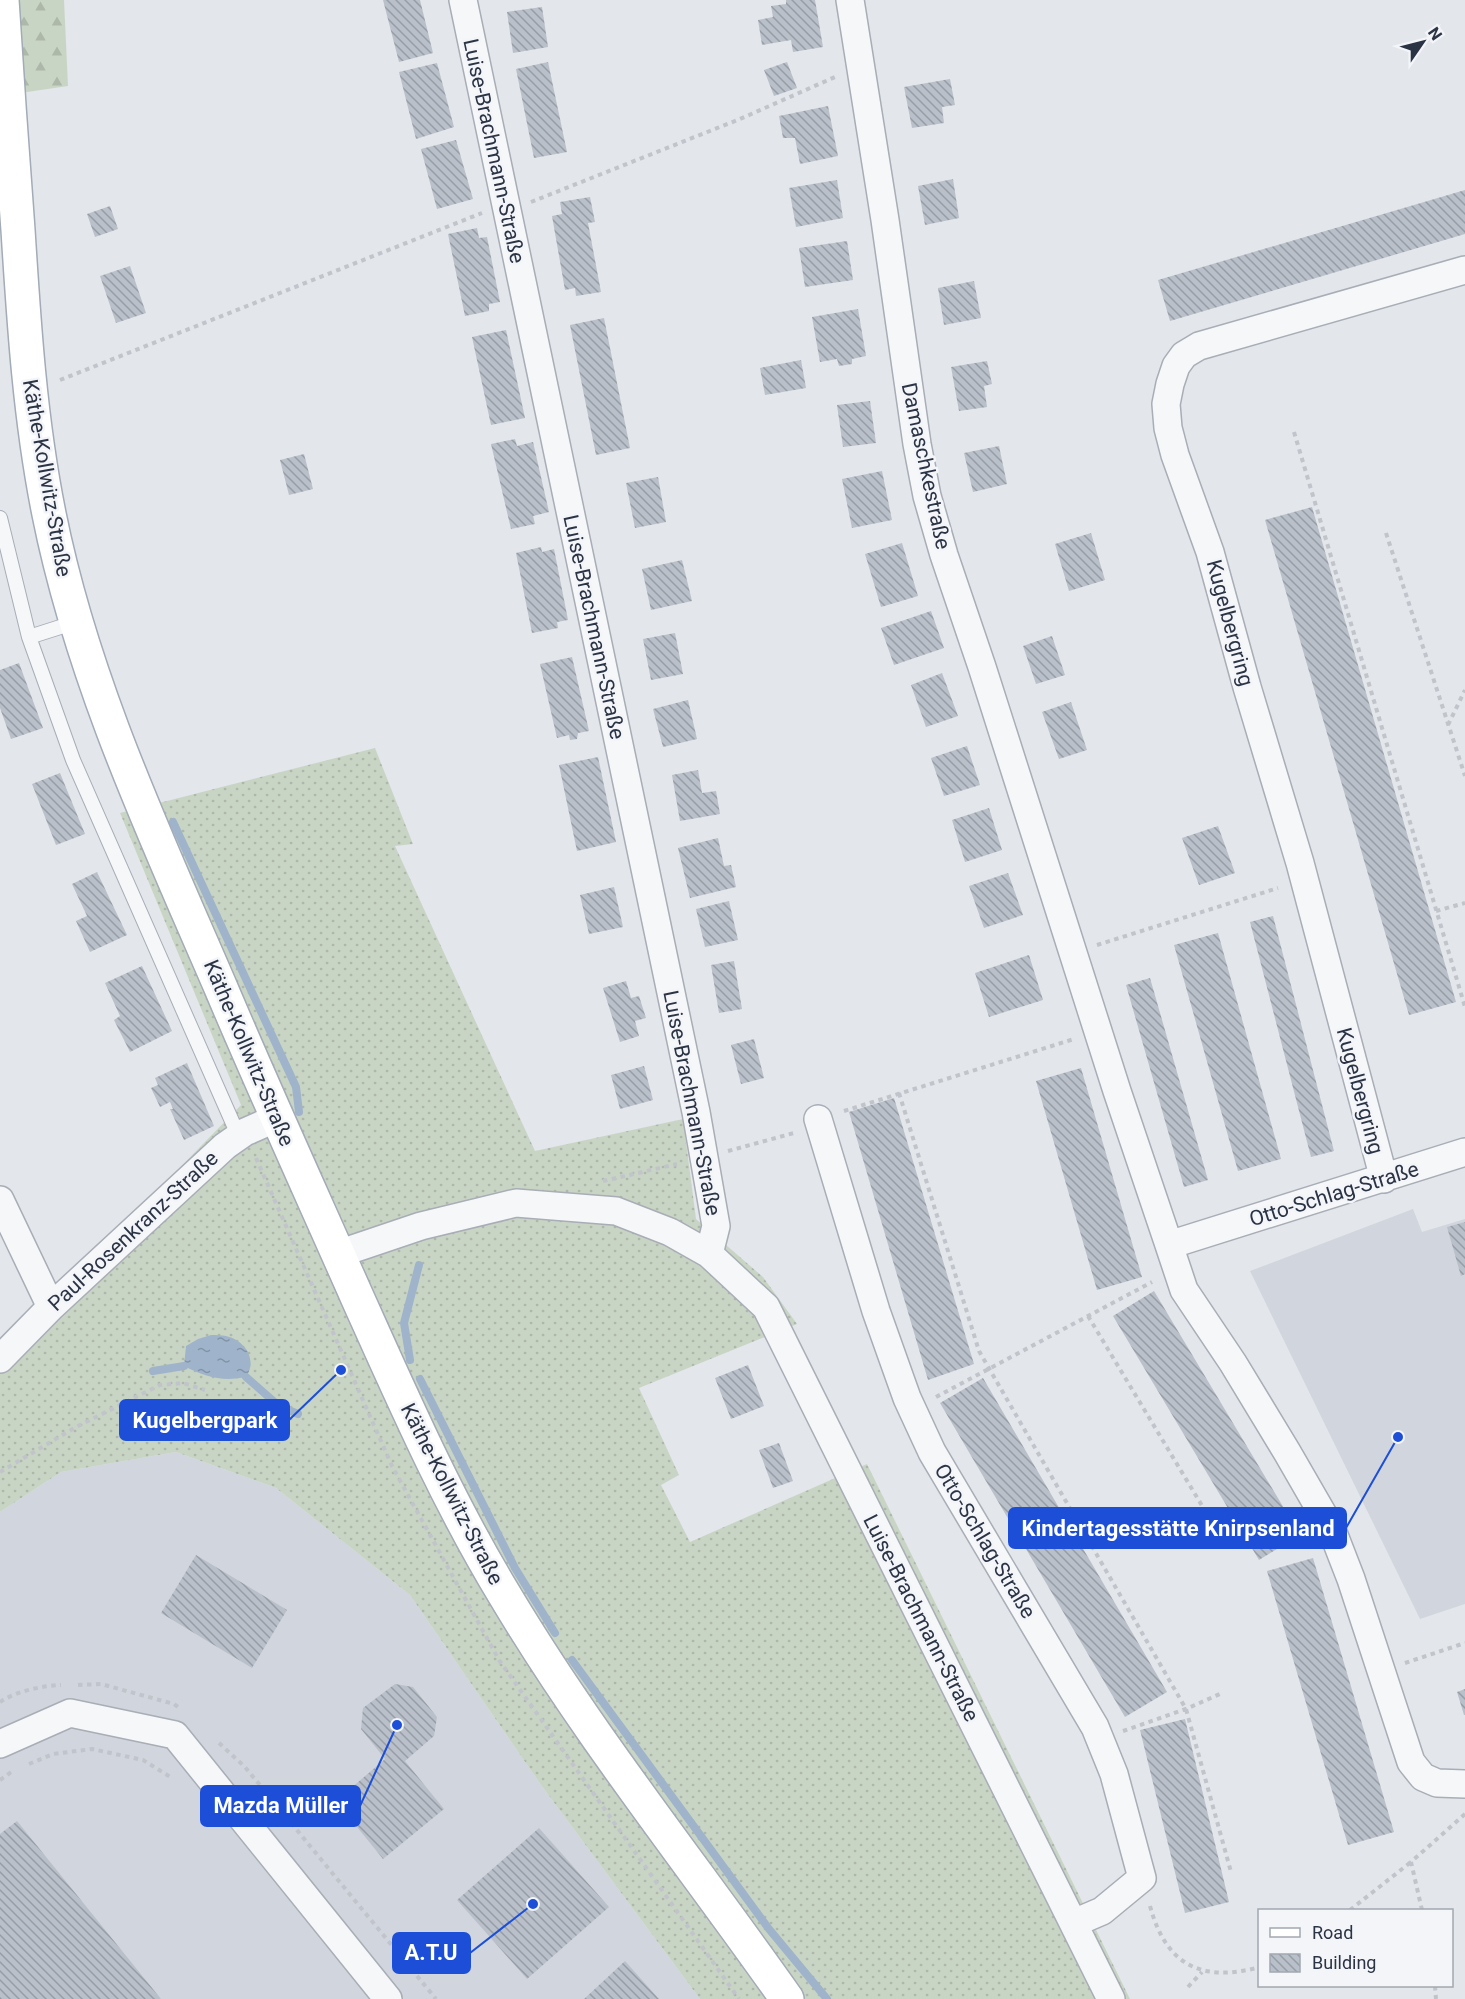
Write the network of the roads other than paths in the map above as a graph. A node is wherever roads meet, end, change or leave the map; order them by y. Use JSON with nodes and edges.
{"nodes":[{"id":1,"x":2,"y":0,"type":"edge"},
{"id":2,"x":463,"y":0,"type":"edge"},
{"id":3,"x":850,"y":0,"type":"edge"},
{"id":4,"x":1465,"y":270,"type":"edge"},
{"id":5,"x":0,"y":518,"type":"edge"},
{"id":6,"x":76,"y":622,"type":"junction"},
{"id":7,"x":29,"y":637,"type":"junction"},
{"id":8,"x":277,"y":1118,"type":"junction"},
{"id":9,"x":819,"y":1123,"type":"road end"},
{"id":10,"x":239,"y":1137,"type":"junction"},
{"id":11,"x":1465,"y":1152,"type":"edge"},
{"id":12,"x":1384,"y":1179,"type":"junction"},
{"id":13,"x":0,"y":1200,"type":"edge"},
{"id":14,"x":338,"y":1254,"type":"junction"},
{"id":15,"x":709,"y":1254,"type":"junction"},
{"id":16,"x":1173,"y":1257,"type":"junction"},
{"id":17,"x":51,"y":1307,"type":"junction"},
{"id":18,"x":0,"y":1359,"type":"edge"},
{"id":19,"x":0,"y":1744,"type":"edge"},
{"id":20,"x":1465,"y":1784,"type":"edge"},
{"id":21,"x":1074,"y":1923,"type":"junction"},
{"id":22,"x":388,"y":1999,"type":"edge"},
{"id":23,"x":787,"y":1999,"type":"edge"},
{"id":24,"x":1112,"y":1999,"type":"edge"}],
"edges":[{"from":1,"to":6,"type":"main road","name":"Käthe-Kollwitz-Straße"},
{"from":2,"to":15,"type":"street","name":"Luise-Brachmann-Straße"},
{"from":3,"to":16,"type":"street","name":"Damaschkestraße"},
{"from":4,"to":12,"type":"street","name":"Kugelbergring"},
{"from":5,"to":7,"type":"lane"},
{"from":6,"to":7,"type":"lane"},
{"from":6,"to":8,"type":"main road","name":"Käthe-Kollwitz-Straße"},
{"from":7,"to":10,"type":"lane"},
{"from":8,"to":10,"type":"street","name":"Paul-Rosenkranz-Straße"},
{"from":8,"to":14,"type":"main road","name":"Käthe-Kollwitz-Straße"},
{"from":9,"to":21,"type":"street","name":"Otto-Schlag-Straße"},
{"from":10,"to":17,"type":"street","name":"Paul-Rosenkranz-Straße"},
{"from":11,"to":12,"type":"street","name":"Otto-Schlag-Straße"},
{"from":12,"to":16,"type":"street","name":"Otto-Schlag-Straße"},
{"from":13,"to":17,"type":"street"},
{"from":14,"to":15,"type":"street","name":"Luise-Brachmann-Straße"},
{"from":14,"to":23,"type":"main road","name":"Käthe-Kollwitz-Straße"},
{"from":15,"to":21,"type":"street","name":"Luise-Brachmann-Straße"},
{"from":16,"to":20,"type":"street"},
{"from":17,"to":18,"type":"street","name":"Paul-Rosenkranz-Straße"},
{"from":19,"to":22,"type":"street"},
{"from":21,"to":24,"type":"street","name":"Luise-Brachmann-Straße"}]}
